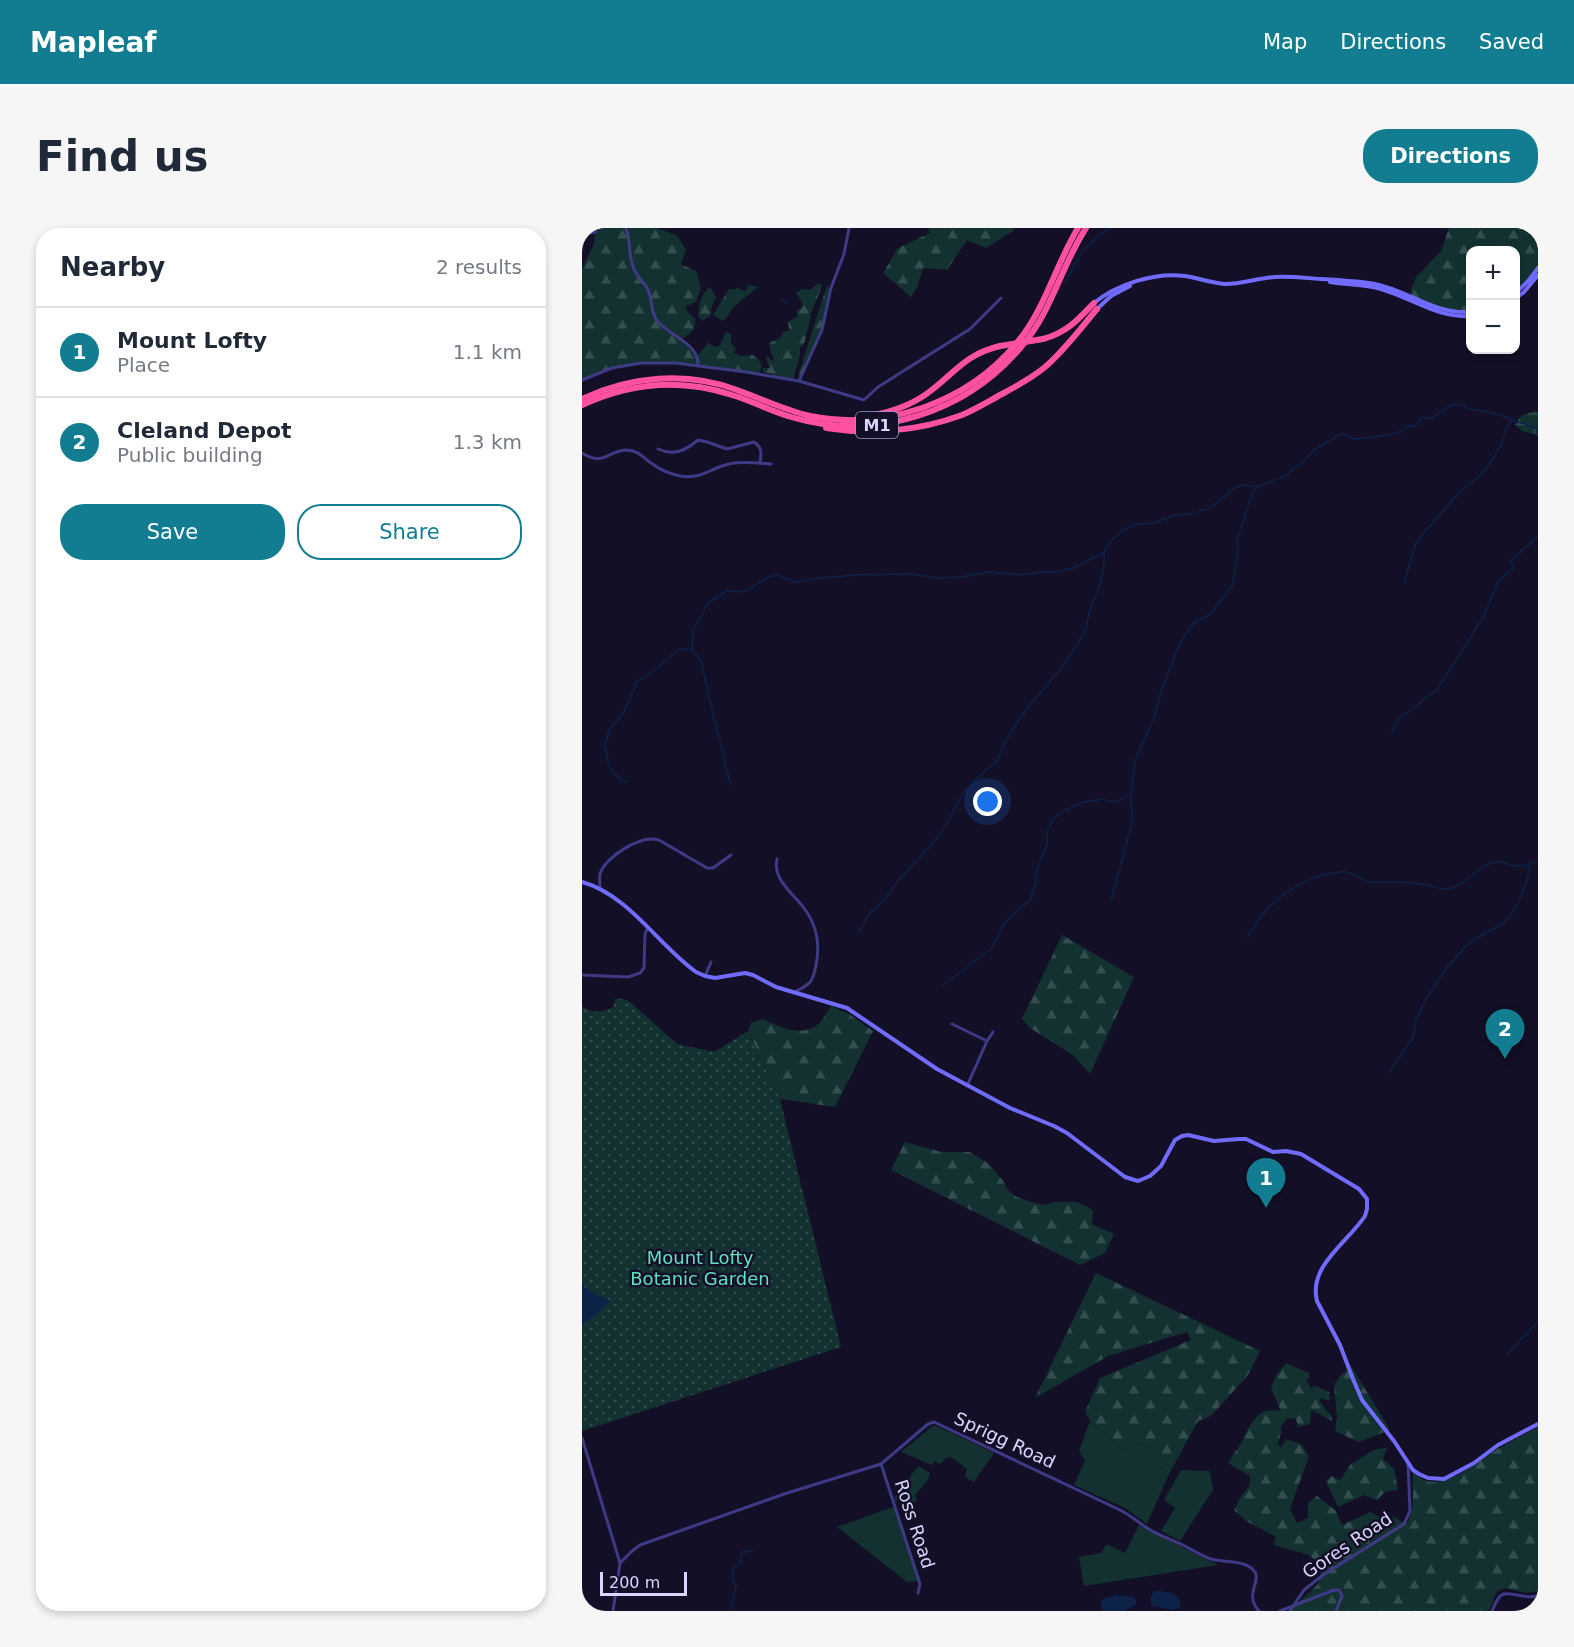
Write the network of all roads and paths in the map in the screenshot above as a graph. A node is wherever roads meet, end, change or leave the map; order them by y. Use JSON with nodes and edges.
{"nodes":[{"id":1,"x":597,"y":228,"type":"edge"},
{"id":2,"x":626,"y":228,"type":"edge"},
{"id":3,"x":849,"y":228,"type":"edge"},
{"id":4,"x":1078,"y":228,"type":"edge"},
{"id":5,"x":1086,"y":228,"type":"edge"},
{"id":6,"x":582,"y":235,"type":"edge"},
{"id":7,"x":1538,"y":268,"type":"edge"},
{"id":8,"x":1538,"y":274,"type":"edge"},
{"id":9,"x":1520,"y":289,"type":"edge"},
{"id":10,"x":1520,"y":295,"type":"edge"},
{"id":11,"x":1001,"y":298,"type":"dead end"},
{"id":12,"x":1095,"y":306,"type":"junction"},
{"id":13,"x":1466,"y":314,"type":"edge"},
{"id":14,"x":698,"y":366,"type":"junction"},
{"id":15,"x":582,"y":380,"type":"edge"},
{"id":16,"x":799,"y":381,"type":"junction"},
{"id":17,"x":734,"y":395,"type":"junction"},
{"id":18,"x":582,"y":399,"type":"edge"},
{"id":19,"x":582,"y":405,"type":"edge"},
{"id":20,"x":825,"y":418,"type":"junction"},
{"id":21,"x":657,"y":449,"type":"dead end"},
{"id":22,"x":582,"y":453,"type":"edge"},
{"id":23,"x":760,"y":463,"type":"junction"},
{"id":24,"x":771,"y":464,"type":"dead end"},
{"id":25,"x":731,"y":855,"type":"dead end"},
{"id":26,"x":777,"y":859,"type":"dead end"},
{"id":27,"x":582,"y":882,"type":"edge"},
{"id":28,"x":600,"y":888,"type":"junction"},
{"id":29,"x":648,"y":927,"type":"junction"},
{"id":30,"x":711,"y":962,"type":"dead end"},
{"id":31,"x":582,"y":975,"type":"edge"},
{"id":32,"x":705,"y":976,"type":"junction"},
{"id":33,"x":794,"y":993,"type":"junction"},
{"id":34,"x":952,"y":1024,"type":"dead end"},
{"id":35,"x":993,"y":1032,"type":"dead end"},
{"id":36,"x":987,"y":1041,"type":"junction"},
{"id":37,"x":967,"y":1086,"type":"junction"},
{"id":38,"x":1538,"y":1424,"type":"edge"},
{"id":39,"x":582,"y":1438,"type":"edge"},
{"id":40,"x":1408,"y":1463,"type":"junction"},
{"id":41,"x":881,"y":1464,"type":"junction"},
{"id":42,"x":620,"y":1563,"type":"junction"},
{"id":43,"x":918,"y":1593,"type":"dead end"},
{"id":44,"x":1538,"y":1596,"type":"edge"},
{"id":45,"x":1293,"y":1606,"type":"junction"},
{"id":46,"x":613,"y":1611,"type":"edge"},
{"id":47,"x":1259,"y":1611,"type":"edge"},
{"id":48,"x":1280,"y":1611,"type":"edge"},
{"id":49,"x":1290,"y":1611,"type":"edge"},
{"id":50,"x":1335,"y":1611,"type":"edge"},
{"id":51,"x":1492,"y":1611,"type":"edge"}],
"edges":[{"from":1,"to":6,"type":"street"},
{"from":2,"to":14,"type":"street"},
{"from":3,"to":16,"type":"street"},
{"from":4,"to":20,"type":"highway","number":"M1"},
{"from":5,"to":17,"type":"highway","number":"M1"},
{"from":7,"to":9,"type":"main road"},
{"from":8,"to":10,"type":"main road"},
{"from":11,"to":16,"type":"street"},
{"from":12,"to":13,"type":"main road"},
{"from":12,"to":17,"type":"highway"},
{"from":12,"to":20,"type":"highway","number":"M1","bridge":true},
{"from":14,"to":15,"type":"street"},
{"from":14,"to":16,"type":"street"},
{"from":17,"to":19,"type":"highway","number":"M1"},
{"from":18,"to":20,"type":"highway","number":"M1"},
{"from":21,"to":23,"type":"street"},
{"from":22,"to":23,"type":"street"},
{"from":23,"to":24,"type":"street"},
{"from":25,"to":28,"type":"street"},
{"from":26,"to":33,"type":"street"},
{"from":27,"to":28,"type":"main road"},
{"from":28,"to":29,"type":"main road"},
{"from":29,"to":31,"type":"street"},
{"from":29,"to":32,"type":"main road"},
{"from":30,"to":32,"type":"street"},
{"from":32,"to":33,"type":"main road"},
{"from":33,"to":37,"type":"main road"},
{"from":34,"to":36,"type":"street"},
{"from":35,"to":36,"type":"street"},
{"from":36,"to":37,"type":"street"},
{"from":37,"to":40,"type":"main road"},
{"from":38,"to":40,"type":"main road"},
{"from":39,"to":42,"type":"street"},
{"from":40,"to":45,"type":"street","name":"Gores Road"},
{"from":41,"to":42,"type":"street","name":"Sprigg Road"},
{"from":41,"to":43,"type":"street","name":"Ross Road"},
{"from":41,"to":47,"type":"street","name":"Sprigg Road"},
{"from":42,"to":46,"type":"street"},
{"from":44,"to":51,"type":"street"},
{"from":45,"to":48,"type":"street"},
{"from":45,"to":49,"type":"street","name":"Gores Road"},
{"from":45,"to":50,"type":"street"}]}
